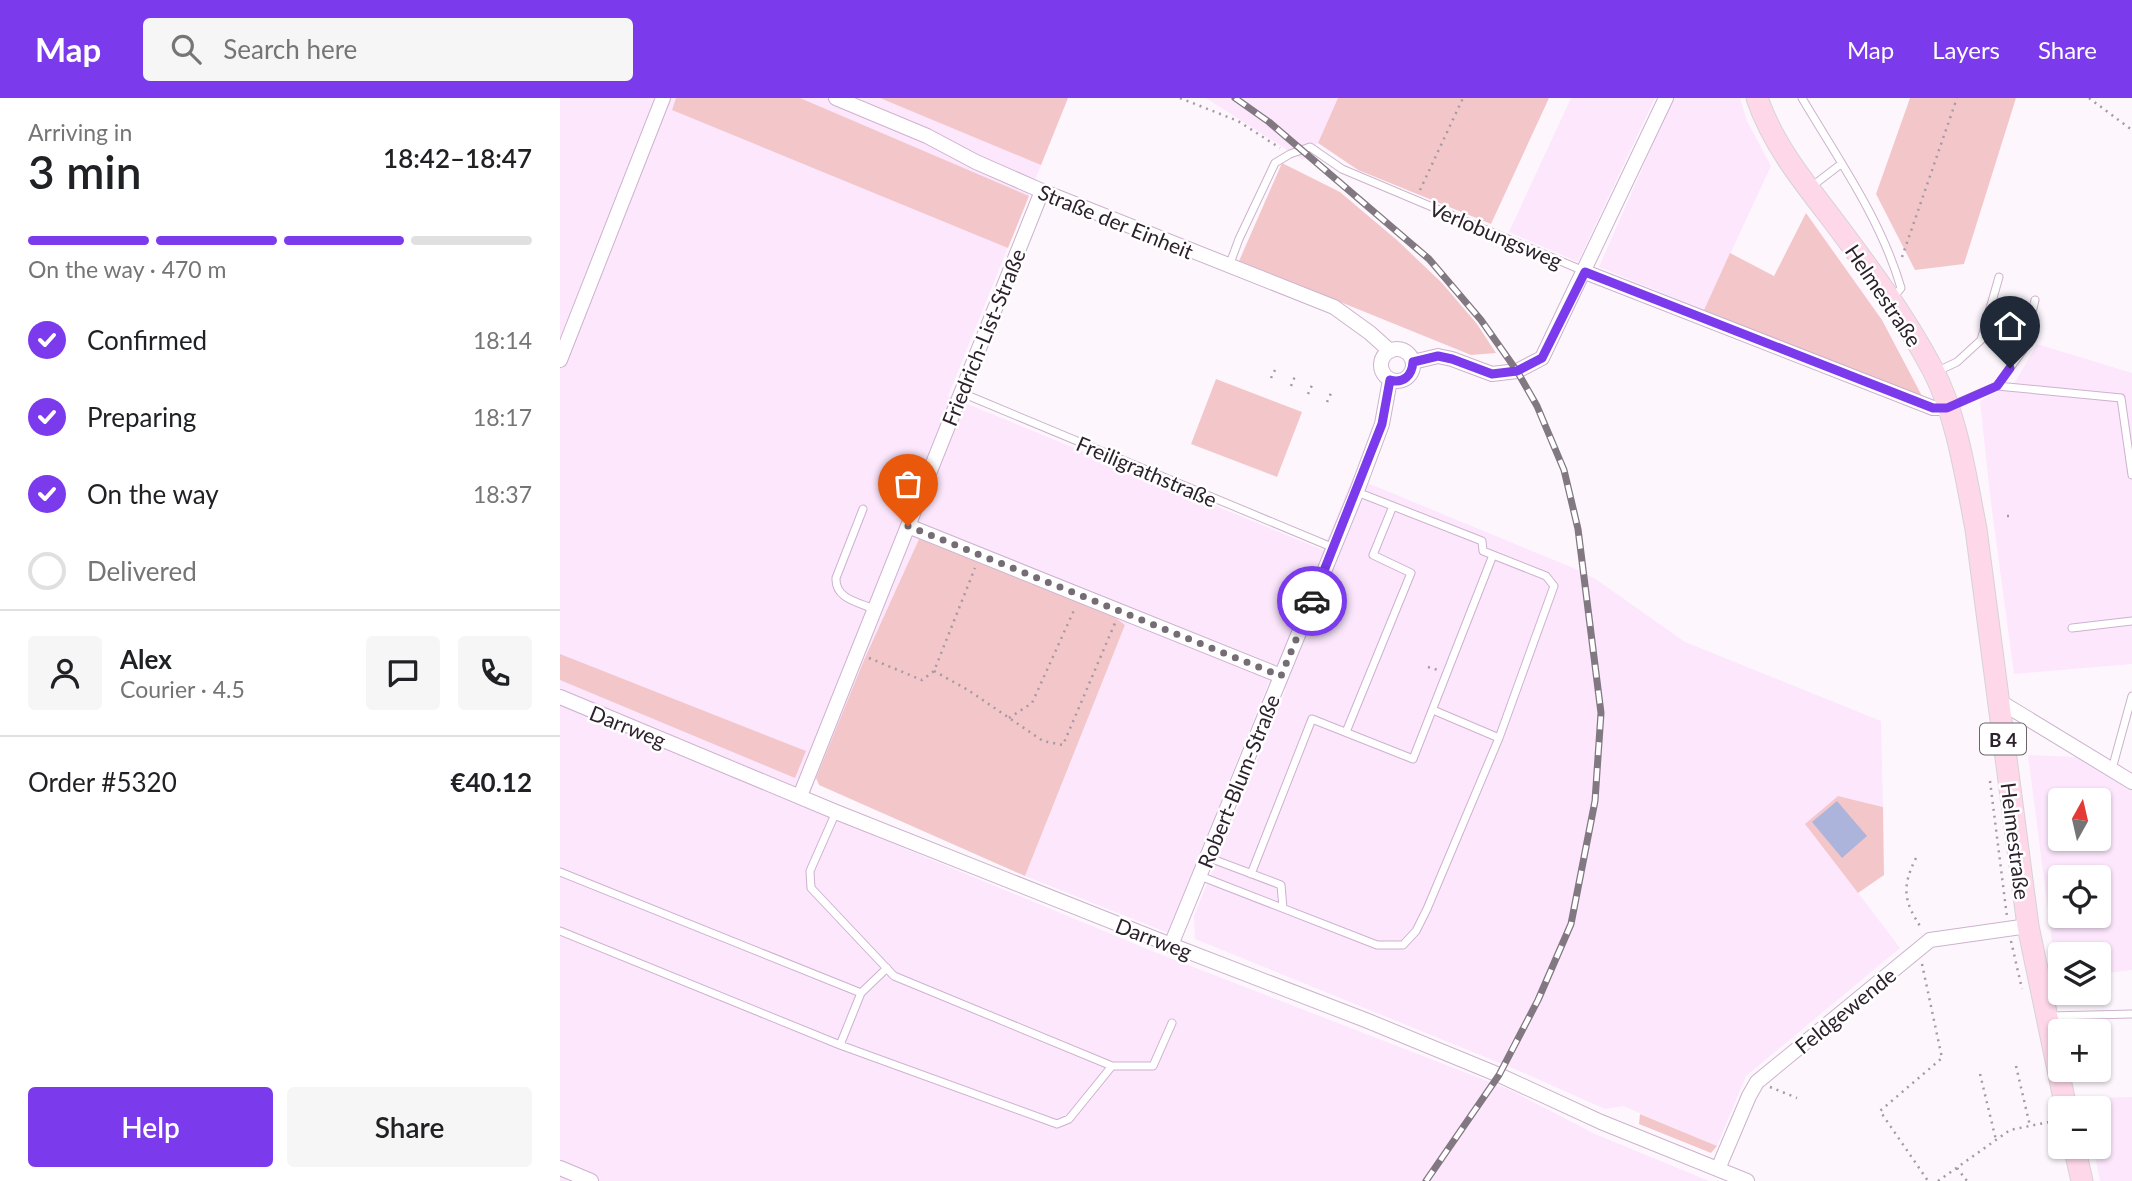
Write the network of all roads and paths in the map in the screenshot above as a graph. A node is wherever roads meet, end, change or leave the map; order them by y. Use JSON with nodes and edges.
{"nodes":[{"id":1,"x":663,"y":98,"type":"edge"},
{"id":2,"x":836,"y":98,"type":"edge"},
{"id":3,"x":1180,"y":98,"type":"edge"},
{"id":4,"x":1463,"y":98,"type":"edge"},
{"id":5,"x":1666,"y":98,"type":"edge"},
{"id":6,"x":1757,"y":98,"type":"edge"},
{"id":7,"x":1802,"y":98,"type":"edge"},
{"id":8,"x":1957,"y":98,"type":"edge"},
{"id":9,"x":2089,"y":98,"type":"edge"},
{"id":10,"x":2132,"y":130,"type":"edge"},
{"id":11,"x":1290,"y":154,"type":"junction"},
{"id":12,"x":1841,"y":164,"type":"junction"},
{"id":13,"x":1808,"y":188,"type":"junction"},
{"id":14,"x":1042,"y":191,"type":"junction"},
{"id":15,"x":1416,"y":200,"type":"junction"},
{"id":16,"x":1229,"y":267,"type":"junction"},
{"id":17,"x":1896,"y":271,"type":"junction"},
{"id":18,"x":1585,"y":272,"type":"junction"},
{"id":19,"x":1998,"y":277,"type":"dead end"},
{"id":20,"x":2035,"y":300,"type":"dead end"},
{"id":21,"x":1890,"y":301,"type":"junction"},
{"id":22,"x":1390,"y":351,"type":"junction"},
{"id":23,"x":560,"y":360,"type":"edge"},
{"id":24,"x":1413,"y":362,"type":"junction"},
{"id":25,"x":1276,"y":368,"type":"dead end"},
{"id":26,"x":1934,"y":372,"type":"junction"},
{"id":27,"x":1295,"y":376,"type":"dead end"},
{"id":28,"x":1271,"y":378,"type":"dead end"},
{"id":29,"x":1390,"y":380,"type":"junction"},
{"id":30,"x":1313,"y":383,"type":"dead end"},
{"id":31,"x":1291,"y":386,"type":"dead end"},
{"id":32,"x":1997,"y":386,"type":"junction"},
{"id":33,"x":1332,"y":391,"type":"dead end"},
{"id":34,"x":961,"y":393,"type":"junction"},
{"id":35,"x":1308,"y":394,"type":"dead end"},
{"id":36,"x":1327,"y":402,"type":"dead end"},
{"id":37,"x":1947,"y":408,"type":"junction"},
{"id":38,"x":2132,"y":475,"type":"edge"},
{"id":39,"x":1357,"y":491,"type":"junction"},
{"id":40,"x":1393,"y":506,"type":"junction"},
{"id":41,"x":863,"y":509,"type":"dead end"},
{"id":42,"x":2007,"y":516,"type":"dead end"},
{"id":43,"x":2014,"y":516,"type":"dead end"},
{"id":44,"x":908,"y":526,"type":"junction"},
{"id":45,"x":1334,"y":548,"type":"junction"},
{"id":46,"x":980,"y":555,"type":"junction"},
{"id":47,"x":1493,"y":555,"type":"junction"},
{"id":48,"x":1081,"y":595,"type":"junction"},
{"id":49,"x":875,"y":609,"type":"junction"},
{"id":50,"x":1120,"y":611,"type":"junction"},
{"id":51,"x":2132,"y":621,"type":"edge"},
{"id":52,"x":2072,"y":628,"type":"dead end"},
{"id":53,"x":858,"y":653,"type":"junction"},
{"id":54,"x":1428,"y":667,"type":"dead end"},
{"id":55,"x":934,"y":671,"type":"junction"},
{"id":56,"x":1441,"y":671,"type":"dead end"},
{"id":57,"x":1281,"y":676,"type":"junction"},
{"id":58,"x":2132,"y":696,"type":"edge"},
{"id":59,"x":560,"y":697,"type":"edge"},
{"id":60,"x":1999,"y":701,"type":"junction"},
{"id":61,"x":1433,"y":710,"type":"junction"},
{"id":62,"x":1009,"y":718,"type":"junction"},
{"id":63,"x":1346,"y":732,"type":"junction"},
{"id":64,"x":1499,"y":738,"type":"junction"},
{"id":65,"x":2112,"y":769,"type":"junction"},
{"id":66,"x":1990,"y":781,"type":"dead end"},
{"id":67,"x":2132,"y":782,"type":"edge"},
{"id":68,"x":800,"y":796,"type":"junction"},
{"id":69,"x":836,"y":812,"type":"junction"},
{"id":70,"x":1207,"y":857,"type":"junction"},
{"id":71,"x":1916,"y":858,"type":"dead end"},
{"id":72,"x":560,"y":872,"type":"edge"},
{"id":73,"x":1251,"y":874,"type":"junction"},
{"id":74,"x":1199,"y":876,"type":"junction"},
{"id":75,"x":1283,"y":908,"type":"junction"},
{"id":76,"x":2018,"y":927,"type":"junction"},
{"id":77,"x":560,"y":931,"type":"edge"},
{"id":78,"x":1930,"y":940,"type":"junction"},
{"id":79,"x":1171,"y":945,"type":"junction"},
{"id":80,"x":1915,"y":952,"type":"junction"},
{"id":81,"x":887,"y":968,"type":"junction"},
{"id":82,"x":861,"y":993,"type":"junction"},
{"id":83,"x":2024,"y":998,"type":"dead end"},
{"id":84,"x":2132,"y":1014,"type":"edge"},
{"id":85,"x":2046,"y":1016,"type":"junction"},
{"id":86,"x":1172,"y":1023,"type":"dead end"},
{"id":87,"x":840,"y":1045,"type":"junction"},
{"id":88,"x":1112,"y":1066,"type":"junction"},
{"id":89,"x":2016,"y":1066,"type":"dead end"},
{"id":90,"x":1980,"y":1074,"type":"dead end"},
{"id":91,"x":1757,"y":1082,"type":"junction"},
{"id":92,"x":2054,"y":1096,"type":"edge"},
{"id":93,"x":1797,"y":1098,"type":"dead end"},
{"id":94,"x":2048,"y":1116,"type":"edge"},
{"id":95,"x":2030,"y":1126,"type":"junction"},
{"id":96,"x":1996,"y":1140,"type":"junction"},
{"id":97,"x":2072,"y":1159,"type":"edge"},
{"id":98,"x":560,"y":1168,"type":"edge"},
{"id":99,"x":1718,"y":1168,"type":"junction"},
{"id":100,"x":1957,"y":1168,"type":"junction"},
{"id":101,"x":591,"y":1181,"type":"edge"},
{"id":102,"x":1747,"y":1181,"type":"edge"},
{"id":103,"x":1928,"y":1181,"type":"edge"},
{"id":104,"x":1938,"y":1181,"type":"edge"},
{"id":105,"x":1967,"y":1181,"type":"edge"},
{"id":106,"x":2082,"y":1181,"type":"edge"}],
"edges":[{"from":1,"to":23,"type":"street"},
{"from":2,"to":14,"type":"street","name":"Straße der Einheit"},
{"from":3,"to":11,"type":"path"},
{"from":4,"to":15,"type":"path"},
{"from":5,"to":18,"type":"street"},
{"from":6,"to":13,"type":"main road","name":"Helmestraße","number":"B 4"},
{"from":7,"to":12,"type":"lane","name":"Helmestraße"},
{"from":8,"to":17,"type":"path"},
{"from":9,"to":10,"type":"path"},
{"from":11,"to":15,"type":"lane","name":"Verlobungsweg"},
{"from":11,"to":16,"type":"lane"},
{"from":12,"to":13,"type":"lane"},
{"from":12,"to":17,"type":"lane","name":"Helmestraße"},
{"from":13,"to":21,"type":"main road","name":"Helmestraße","number":"B 4"},
{"from":14,"to":16,"type":"street","name":"Straße der Einheit"},
{"from":14,"to":34,"type":"street","name":"Friedrich-List-Straße"},
{"from":15,"to":18,"type":"lane","name":"Verlobungsweg"},
{"from":16,"to":22,"type":"street","name":"Straße der Einheit"},
{"from":17,"to":21,"type":"lane"},
{"from":18,"to":24,"type":"street"},
{"from":18,"to":37,"type":"street","name":"Verlobungsweg"},
{"from":19,"to":26,"type":"lane"},
{"from":20,"to":32,"type":"lane"},
{"from":21,"to":26,"type":"main road","name":"Helmestraße","number":"B 4"},
{"from":22,"to":24,"type":"street","name":"Straße der Einheit"},
{"from":22,"to":29,"type":"street"},
{"from":24,"to":29,"type":"street"},
{"from":25,"to":28,"type":"path"},
{"from":26,"to":37,"type":"main road","name":"Helmestraße","number":"B 4"},
{"from":27,"to":31,"type":"path"},
{"from":29,"to":39,"type":"street","name":"Robert-Blum-Straße"},
{"from":30,"to":35,"type":"path"},
{"from":32,"to":37,"type":"lane"},
{"from":32,"to":38,"type":"lane"},
{"from":33,"to":36,"type":"path"},
{"from":34,"to":44,"type":"street","name":"Friedrich-List-Straße"},
{"from":34,"to":45,"type":"lane","name":"Freiligrathstraße"},
{"from":37,"to":60,"type":"main road","name":"Helmestraße","number":"B 4"},
{"from":39,"to":40,"type":"lane"},
{"from":39,"to":45,"type":"street","name":"Robert-Blum-Straße"},
{"from":40,"to":47,"type":"lane"},
{"from":40,"to":63,"type":"lane"},
{"from":41,"to":49,"type":"lane"},
{"from":42,"to":43,"type":"path"},
{"from":44,"to":46,"type":"street"},
{"from":44,"to":49,"type":"street","name":"Friedrich-List-Straße"},
{"from":45,"to":57,"type":"street","name":"Robert-Blum-Straße"},
{"from":46,"to":48,"type":"street"},
{"from":46,"to":55,"type":"path"},
{"from":47,"to":61,"type":"lane"},
{"from":47,"to":64,"type":"lane"},
{"from":48,"to":50,"type":"street"},
{"from":48,"to":62,"type":"path"},
{"from":49,"to":53,"type":"street","name":"Friedrich-List-Straße"},
{"from":50,"to":57,"type":"street"},
{"from":50,"to":62,"type":"path"},
{"from":51,"to":52,"type":"lane"},
{"from":53,"to":55,"type":"path"},
{"from":53,"to":68,"type":"street","name":"Friedrich-List-Straße"},
{"from":54,"to":56,"type":"path"},
{"from":55,"to":62,"type":"path"},
{"from":57,"to":70,"type":"street","name":"Robert-Blum-Straße"},
{"from":58,"to":65,"type":"lane"},
{"from":59,"to":68,"type":"street","name":"Darrweg"},
{"from":60,"to":65,"type":"street"},
{"from":60,"to":76,"type":"main road","name":"Helmestraße","number":"B 4"},
{"from":61,"to":63,"type":"lane"},
{"from":61,"to":64,"type":"lane"},
{"from":63,"to":73,"type":"lane"},
{"from":64,"to":75,"type":"lane"},
{"from":65,"to":67,"type":"street"},
{"from":66,"to":76,"type":"path"},
{"from":68,"to":69,"type":"street","name":"Darrweg"},
{"from":69,"to":79,"type":"street","name":"Darrweg"},
{"from":69,"to":81,"type":"lane"},
{"from":70,"to":73,"type":"lane"},
{"from":70,"to":74,"type":"street","name":"Robert-Blum-Straße"},
{"from":71,"to":78,"type":"path"},
{"from":72,"to":82,"type":"lane"},
{"from":73,"to":75,"type":"lane"},
{"from":74,"to":75,"type":"lane"},
{"from":74,"to":79,"type":"street","name":"Robert-Blum-Straße"},
{"from":76,"to":78,"type":"street"},
{"from":76,"to":83,"type":"path"},
{"from":76,"to":85,"type":"main road","name":"Helmestraße","number":"B 4"},
{"from":77,"to":87,"type":"lane"},
{"from":78,"to":80,"type":"street","name":"Feldgewende"},
{"from":79,"to":99,"type":"street","name":"Darrweg"},
{"from":80,"to":91,"type":"street","name":"Feldgewende"},
{"from":80,"to":103,"type":"path"},
{"from":81,"to":82,"type":"lane"},
{"from":81,"to":88,"type":"lane"},
{"from":82,"to":87,"type":"lane"},
{"from":84,"to":85,"type":"lane"},
{"from":85,"to":92,"type":"main road","name":"Helmestraße","number":"B 4"},
{"from":86,"to":88,"type":"lane"},
{"from":87,"to":88,"type":"lane"},
{"from":89,"to":95,"type":"path"},
{"from":90,"to":96,"type":"path"},
{"from":91,"to":93,"type":"path"},
{"from":91,"to":99,"type":"street","name":"Feldgewende"},
{"from":94,"to":95,"type":"path"},
{"from":95,"to":96,"type":"path"},
{"from":96,"to":100,"type":"path"},
{"from":97,"to":106,"type":"main road"},
{"from":98,"to":101,"type":"street"},
{"from":99,"to":102,"type":"street","name":"Darrweg"},
{"from":100,"to":104,"type":"path"},
{"from":100,"to":105,"type":"path"}]}
